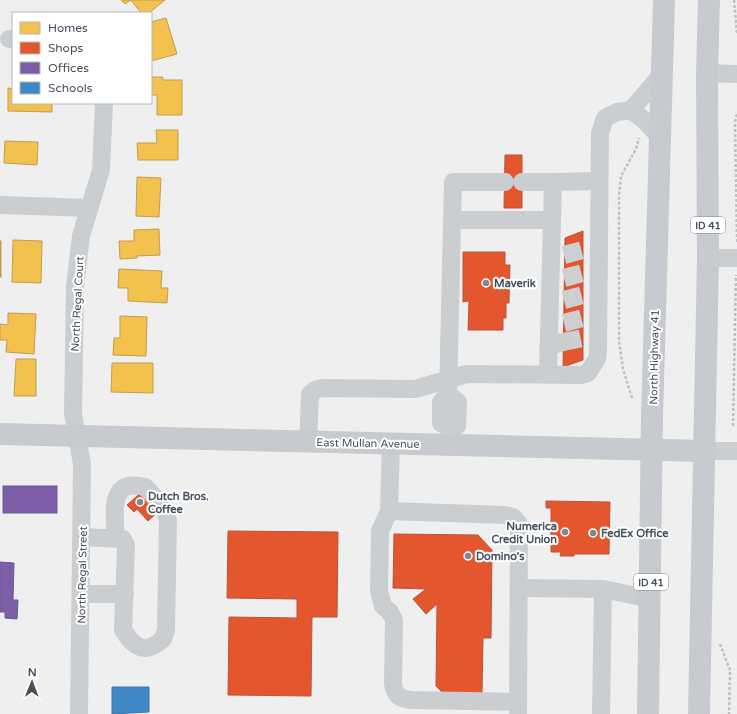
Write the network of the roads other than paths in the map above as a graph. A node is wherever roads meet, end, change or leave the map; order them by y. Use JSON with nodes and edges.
{"nodes":[{"id":1,"x":664,"y":0,"type":"edge"},
{"id":2,"x":709,"y":0,"type":"edge"},
{"id":3,"x":707,"y":73,"type":"junction"},
{"id":4,"x":737,"y":74,"type":"edge"},
{"id":5,"x":662,"y":75,"type":"junction"},
{"id":6,"x":104,"y":104,"type":"edge"},
{"id":7,"x":631,"y":110,"type":"junction"},
{"id":8,"x":660,"y":137,"type":"junction"},
{"id":9,"x":600,"y":181,"type":"junction"},
{"id":10,"x":553,"y":182,"type":"junction"},
{"id":11,"x":0,"y":205,"type":"edge"},
{"id":12,"x":89,"y":208,"type":"junction"},
{"id":13,"x":452,"y":220,"type":"junction"},
{"id":14,"x":552,"y":220,"type":"junction"},
{"id":15,"x":708,"y":258,"type":"junction"},
{"id":16,"x":737,"y":258,"type":"edge"},
{"id":17,"x":548,"y":374,"type":"junction"},
{"id":18,"x":448,"y":387,"type":"junction"},
{"id":19,"x":0,"y":434,"type":"edge"},
{"id":20,"x":77,"y":436,"type":"junction"},
{"id":21,"x":452,"y":437,"type":"junction"},
{"id":22,"x":308,"y":442,"type":"junction"},
{"id":23,"x":391,"y":443,"type":"junction"},
{"id":24,"x":653,"y":450,"type":"junction"},
{"id":25,"x":704,"y":450,"type":"junction"},
{"id":26,"x":737,"y":451,"type":"edge"},
{"id":27,"x":389,"y":511,"type":"junction"},
{"id":28,"x":82,"y":537,"type":"junction"},
{"id":29,"x":116,"y":539,"type":"junction"},
{"id":30,"x":520,"y":588,"type":"junction"},
{"id":31,"x":603,"y":589,"type":"junction"},
{"id":32,"x":81,"y":594,"type":"junction"},
{"id":33,"x":125,"y":594,"type":"junction"},
{"id":34,"x":651,"y":598,"type":"junction"},
{"id":35,"x":518,"y":708,"type":"edge"},
{"id":36,"x":79,"y":714,"type":"edge"},
{"id":37,"x":601,"y":714,"type":"edge"},
{"id":38,"x":648,"y":714,"type":"edge"},
{"id":39,"x":698,"y":714,"type":"edge"}],
"edges":[{"from":1,"to":5,"type":"main road","name":"North Highway 41","number":"ID 41"},
{"from":2,"to":3,"type":"main road","number":"ID 41"},
{"from":3,"to":4,"type":"street"},
{"from":3,"to":15,"type":"main road","number":"ID 41"},
{"from":5,"to":7,"type":"street"},
{"from":5,"to":8,"type":"main road","name":"North Highway 41","number":"ID 41"},
{"from":6,"to":12,"type":"street","name":"North Regal Court"},
{"from":7,"to":8,"type":"street"},
{"from":7,"to":9,"type":"street"},
{"from":8,"to":24,"type":"main road","name":"North Highway 41","number":"ID 41"},
{"from":9,"to":10,"type":"street"},
{"from":9,"to":17,"type":"street"},
{"from":10,"to":13,"type":"street"},
{"from":10,"to":14,"type":"street"},
{"from":11,"to":12,"type":"street"},
{"from":12,"to":20,"type":"street","name":"North Regal Court"},
{"from":13,"to":14,"type":"street"},
{"from":13,"to":18,"type":"street"},
{"from":14,"to":17,"type":"street"},
{"from":15,"to":16,"type":"street"},
{"from":15,"to":25,"type":"main road","number":"ID 41"},
{"from":17,"to":18,"type":"street"},
{"from":18,"to":21,"type":"street"},
{"from":18,"to":22,"type":"street"},
{"from":19,"to":20,"type":"main road","name":"East Mullan Avenue"},
{"from":20,"to":22,"type":"main road","name":"East Mullan Avenue"},
{"from":20,"to":28,"type":"street","name":"North Regal Street"},
{"from":21,"to":23,"type":"main road","name":"East Mullan Avenue"},
{"from":21,"to":24,"type":"main road","name":"East Mullan Avenue"},
{"from":22,"to":23,"type":"main road","name":"East Mullan Avenue"},
{"from":23,"to":27,"type":"street"},
{"from":24,"to":25,"type":"main road","name":"East Mullan Avenue"},
{"from":24,"to":34,"type":"main road","name":"North Highway 41","number":"ID 41"},
{"from":25,"to":26,"type":"street","name":"East Mullan Avenue"},
{"from":25,"to":39,"type":"main road"},
{"from":27,"to":30,"type":"street"},
{"from":27,"to":35,"type":"street"},
{"from":28,"to":29,"type":"street"},
{"from":28,"to":32,"type":"street","name":"North Regal Street"},
{"from":29,"to":33,"type":"street"},
{"from":29,"to":33,"type":"street"},
{"from":30,"to":31,"type":"street"},
{"from":30,"to":35,"type":"street"},
{"from":31,"to":34,"type":"street"},
{"from":31,"to":37,"type":"street"},
{"from":32,"to":33,"type":"street"},
{"from":32,"to":36,"type":"street","name":"North Regal Street"},
{"from":34,"to":38,"type":"main road","name":"North Highway 41","number":"ID 41"}]}
